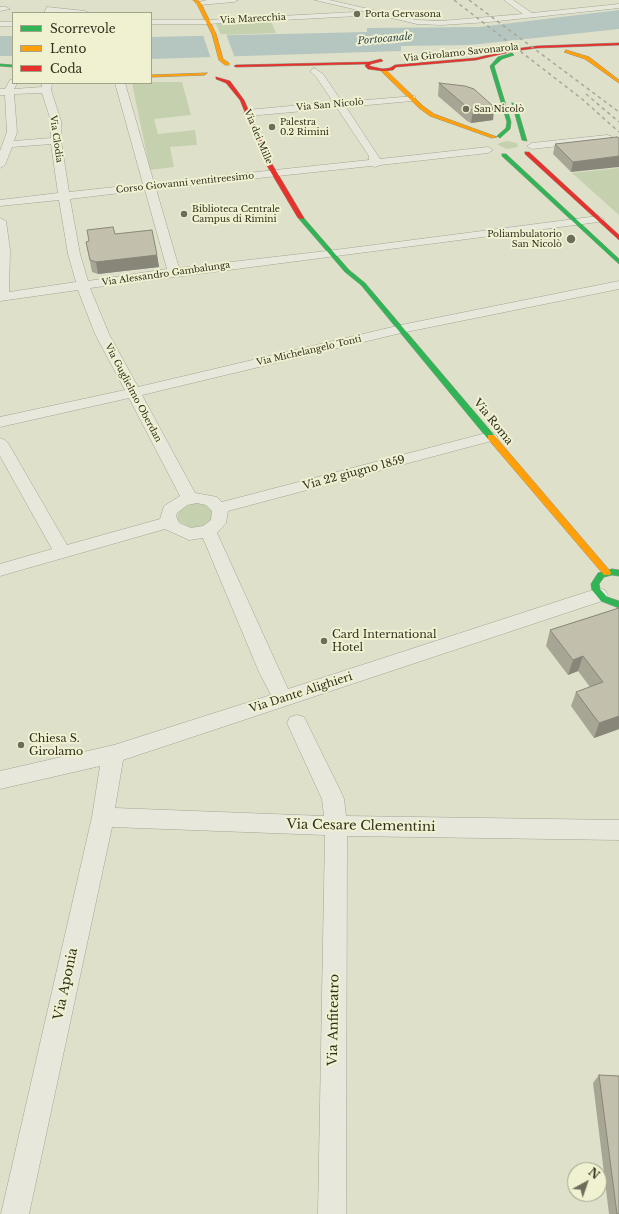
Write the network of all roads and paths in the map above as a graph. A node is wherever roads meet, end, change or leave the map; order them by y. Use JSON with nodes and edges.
{"nodes":[{"id":1,"x":234,"y":0,"type":"edge"},
{"id":2,"x":319,"y":0,"type":"edge"},
{"id":3,"x":508,"y":0,"type":"edge"},
{"id":4,"x":197,"y":2,"type":"edge"},
{"id":5,"x":619,"y":6,"type":"edge"},
{"id":6,"x":49,"y":11,"type":"edge"},
{"id":7,"x":366,"y":11,"type":"junction"},
{"id":8,"x":67,"y":12,"type":"edge"},
{"id":9,"x":530,"y":16,"type":"junction"},
{"id":10,"x":152,"y":22,"type":"edge"},
{"id":11,"x":206,"y":22,"type":"junction"},
{"id":12,"x":0,"y":24,"type":"edge"},
{"id":13,"x":12,"y":24,"type":"edge"},
{"id":14,"x":619,"y":39,"type":"edge"},
{"id":15,"x":619,"y":44,"type":"edge"},
{"id":16,"x":604,"y":45,"type":"junction"},
{"id":17,"x":536,"y":46,"type":"junction"},
{"id":18,"x":588,"y":58,"type":"junction"},
{"id":19,"x":468,"y":60,"type":"junction"},
{"id":20,"x":386,"y":61,"type":"junction"},
{"id":21,"x":224,"y":62,"type":"junction"},
{"id":22,"x":0,"y":65,"type":"edge"},
{"id":23,"x":369,"y":65,"type":"junction"},
{"id":24,"x":12,"y":66,"type":"edge"},
{"id":25,"x":395,"y":66,"type":"junction"},
{"id":26,"x":492,"y":66,"type":"junction"},
{"id":27,"x":503,"y":67,"type":"dead end"},
{"id":28,"x":209,"y":69,"type":"junction"},
{"id":29,"x":383,"y":70,"type":"junction"},
{"id":30,"x":314,"y":71,"type":"junction"},
{"id":31,"x":238,"y":72,"type":"junction"},
{"id":32,"x":152,"y":76,"type":"edge"},
{"id":33,"x":218,"y":78,"type":"junction"},
{"id":34,"x":619,"y":82,"type":"edge"},
{"id":35,"x":120,"y":84,"type":"edge"},
{"id":36,"x":242,"y":85,"type":"dead end"},
{"id":37,"x":47,"y":86,"type":"edge"},
{"id":38,"x":8,"y":88,"type":"edge"},
{"id":39,"x":619,"y":90,"type":"edge"},
{"id":40,"x":511,"y":94,"type":"dead end"},
{"id":41,"x":412,"y":98,"type":"junction"},
{"id":42,"x":242,"y":100,"type":"junction"},
{"id":43,"x":340,"y":105,"type":"junction"},
{"id":44,"x":248,"y":113,"type":"junction"},
{"id":45,"x":443,"y":120,"type":"junction"},
{"id":46,"x":509,"y":122,"type":"junction"},
{"id":47,"x":464,"y":128,"type":"junction"},
{"id":48,"x":497,"y":137,"type":"junction"},
{"id":49,"x":607,"y":138,"type":"edge"},
{"id":50,"x":56,"y":141,"type":"junction"},
{"id":51,"x":8,"y":144,"type":"junction"},
{"id":52,"x":528,"y":146,"type":"junction"},
{"id":53,"x":486,"y":147,"type":"junction"},
{"id":54,"x":504,"y":155,"type":"junction"},
{"id":55,"x":375,"y":164,"type":"junction"},
{"id":56,"x":0,"y":165,"type":"edge"},
{"id":57,"x":275,"y":174,"type":"junction"},
{"id":58,"x":148,"y":187,"type":"junction"},
{"id":59,"x":64,"y":196,"type":"junction"},
{"id":60,"x":0,"y":203,"type":"edge"},
{"id":61,"x":598,"y":219,"type":"junction"},
{"id":62,"x":0,"y":221,"type":"edge"},
{"id":63,"x":576,"y":222,"type":"junction"},
{"id":64,"x":619,"y":238,"type":"edge"},
{"id":65,"x":336,"y":252,"type":"junction"},
{"id":66,"x":619,"y":262,"type":"edge"},
{"id":67,"x":174,"y":272,"type":"junction"},
{"id":68,"x":83,"y":285,"type":"junction"},
{"id":69,"x":619,"y":285,"type":"edge"},
{"id":70,"x":2,"y":297,"type":"edge"},
{"id":71,"x":401,"y":329,"type":"junction"},
{"id":72,"x":132,"y":393,"type":"junction"},
{"id":73,"x":0,"y":422,"type":"edge"},
{"id":74,"x":490,"y":437,"type":"junction"},
{"id":75,"x":0,"y":443,"type":"edge"},
{"id":76,"x":190,"y":499,"type":"junction"},
{"id":77,"x":219,"y":508,"type":"junction"},
{"id":78,"x":169,"y":522,"type":"junction"},
{"id":79,"x":208,"y":531,"type":"junction"},
{"id":80,"x":63,"y":553,"type":"junction"},
{"id":81,"x":0,"y":570,"type":"edge"},
{"id":82,"x":619,"y":572,"type":"edge"},
{"id":83,"x":607,"y":573,"type":"junction"},
{"id":84,"x":599,"y":595,"type":"junction"},
{"id":85,"x":619,"y":605,"type":"edge"},
{"id":86,"x":283,"y":699,"type":"junction"},
{"id":87,"x":297,"y":723,"type":"dead end"},
{"id":88,"x":114,"y":754,"type":"junction"},
{"id":89,"x":0,"y":780,"type":"edge"},
{"id":90,"x":103,"y":817,"type":"junction"},
{"id":91,"x":336,"y":826,"type":"junction"},
{"id":92,"x":619,"y":830,"type":"edge"},
{"id":93,"x":15,"y":1214,"type":"edge"},
{"id":94,"x":332,"y":1214,"type":"edge"}],
"edges":[{"from":1,"to":4,"type":"street"},
{"from":2,"to":7,"type":"street"},
{"from":3,"to":9,"type":"street"},
{"from":4,"to":11,"type":"street"},
{"from":5,"to":9,"type":"street"},
{"from":6,"to":8,"type":"street"},
{"from":7,"to":9,"type":"street"},
{"from":7,"to":11,"type":"street","name":"Via Marecchia"},
{"from":10,"to":11,"type":"street","name":"Via Marecchia"},
{"from":11,"to":21,"type":"street"},
{"from":12,"to":13,"type":"street"},
{"from":14,"to":17,"type":"street"},
{"from":15,"to":16,"type":"street"},
{"from":16,"to":17,"type":"street"},
{"from":16,"to":18,"type":"street"},
{"from":17,"to":19,"type":"street","name":"Via Girolamo Savonarola"},
{"from":17,"to":20,"type":"street","name":"Via Girolamo Savonarola"},
{"from":18,"to":26,"type":"street"},
{"from":18,"to":34,"type":"street"},
{"from":19,"to":25,"type":"street","name":"Via Girolamo Savonarola"},
{"from":19,"to":26,"type":"street"},
{"from":20,"to":23,"type":"street","name":"Via Girolamo Savonarola"},
{"from":20,"to":25,"type":"street"},
{"from":21,"to":28,"type":"street"},
{"from":21,"to":31,"type":"street"},
{"from":22,"to":24,"type":"street"},
{"from":23,"to":29,"type":"street"},
{"from":23,"to":30,"type":"street"},
{"from":23,"to":31,"type":"street"},
{"from":25,"to":29,"type":"street","name":"Via Girolamo Savonarola"},
{"from":26,"to":46,"type":"street"},
{"from":27,"to":39,"type":"street"},
{"from":28,"to":32,"type":"street"},
{"from":28,"to":33,"type":"street"},
{"from":29,"to":41,"type":"street"},
{"from":30,"to":31,"type":"street"},
{"from":30,"to":43,"type":"street"},
{"from":31,"to":33,"type":"street"},
{"from":31,"to":42,"type":"street","name":"Via dei Mille"},
{"from":33,"to":42,"type":"street","name":"Via dei Mille"},
{"from":35,"to":58,"type":"street"},
{"from":36,"to":42,"type":"street","name":"Via dei Mille"},
{"from":37,"to":38,"type":"street"},
{"from":37,"to":50,"type":"street","name":"Via Clodia"},
{"from":38,"to":51,"type":"street"},
{"from":40,"to":52,"type":"street"},
{"from":41,"to":43,"type":"street","name":"Via San Nicolò"},
{"from":41,"to":45,"type":"street"},
{"from":42,"to":44,"type":"street","name":"Via dei Mille"},
{"from":43,"to":44,"type":"street","name":"Via San Nicolò"},
{"from":43,"to":55,"type":"street"},
{"from":44,"to":57,"type":"street","name":"Via dei Mille"},
{"from":45,"to":47,"type":"street"},
{"from":45,"to":53,"type":"street"},
{"from":46,"to":47,"type":"street"},
{"from":46,"to":48,"type":"street"},
{"from":47,"to":48,"type":"street"},
{"from":48,"to":52,"type":"street"},
{"from":48,"to":53,"type":"street"},
{"from":49,"to":52,"type":"street"},
{"from":50,"to":51,"type":"street"},
{"from":50,"to":59,"type":"street","name":"Via Clodia"},
{"from":51,"to":56,"type":"street"},
{"from":52,"to":54,"type":"street"},
{"from":52,"to":61,"type":"street"},
{"from":53,"to":54,"type":"street"},
{"from":53,"to":55,"type":"street","name":"Corso Giovanni ventitreesimo"},
{"from":54,"to":63,"type":"street"},
{"from":55,"to":57,"type":"street","name":"Corso Giovanni ventitreesimo"},
{"from":57,"to":58,"type":"street","name":"Corso Giovanni ventitreesimo"},
{"from":57,"to":65,"type":"street","name":"Via Roma"},
{"from":58,"to":59,"type":"street","name":"Corso Giovanni ventitreesimo"},
{"from":58,"to":67,"type":"street"},
{"from":59,"to":60,"type":"street","name":"Corso Giovanni ventitreesimo"},
{"from":59,"to":68,"type":"street","name":"Via Clodia"},
{"from":61,"to":63,"type":"street","name":"Via Alessandro Gambalunga"},
{"from":61,"to":64,"type":"street"},
{"from":62,"to":70,"type":"street"},
{"from":63,"to":65,"type":"street","name":"Via Alessandro Gambalunga"},
{"from":63,"to":66,"type":"street"},
{"from":65,"to":67,"type":"street","name":"Via Alessandro Gambalunga"},
{"from":65,"to":71,"type":"street","name":"Via Roma"},
{"from":67,"to":68,"type":"street","name":"Via Alessandro Gambalunga"},
{"from":68,"to":70,"type":"street","name":"Via Alessandro Gambalunga"},
{"from":68,"to":72,"type":"street","name":"Via Guglielmo Oberdan"},
{"from":69,"to":71,"type":"street","name":"Via Michelangelo Tonti"},
{"from":71,"to":72,"type":"street","name":"Via Michelangelo Tonti"},
{"from":71,"to":74,"type":"street","name":"Via Roma"},
{"from":72,"to":73,"type":"street","name":"Via Michelangelo Tonti"},
{"from":72,"to":76,"type":"street","name":"Via Guglielmo Oberdan"},
{"from":74,"to":77,"type":"street","name":"Via 22 giugno 1859"},
{"from":74,"to":83,"type":"street","name":"Via Roma"},
{"from":75,"to":80,"type":"street"},
{"from":76,"to":77,"type":"street"},
{"from":76,"to":78,"type":"street"},
{"from":77,"to":79,"type":"street"},
{"from":78,"to":79,"type":"street"},
{"from":78,"to":80,"type":"street"},
{"from":79,"to":86,"type":"street"},
{"from":80,"to":81,"type":"street"},
{"from":82,"to":83,"type":"street"},
{"from":83,"to":84,"type":"street"},
{"from":84,"to":85,"type":"street"},
{"from":84,"to":86,"type":"street","name":"Via Dante Alighieri"},
{"from":86,"to":88,"type":"street","name":"Via Dante Alighieri"},
{"from":87,"to":91,"type":"street"},
{"from":88,"to":89,"type":"street","name":"Via Dante Alighieri"},
{"from":88,"to":90,"type":"street","name":"Via Aponia"},
{"from":90,"to":91,"type":"street","name":"Via Cesare Clementini"},
{"from":90,"to":93,"type":"street","name":"Via Aponia"},
{"from":91,"to":92,"type":"street","name":"Via Cesare Clementini"},
{"from":91,"to":94,"type":"street","name":"Via Anfiteatro"}]}
